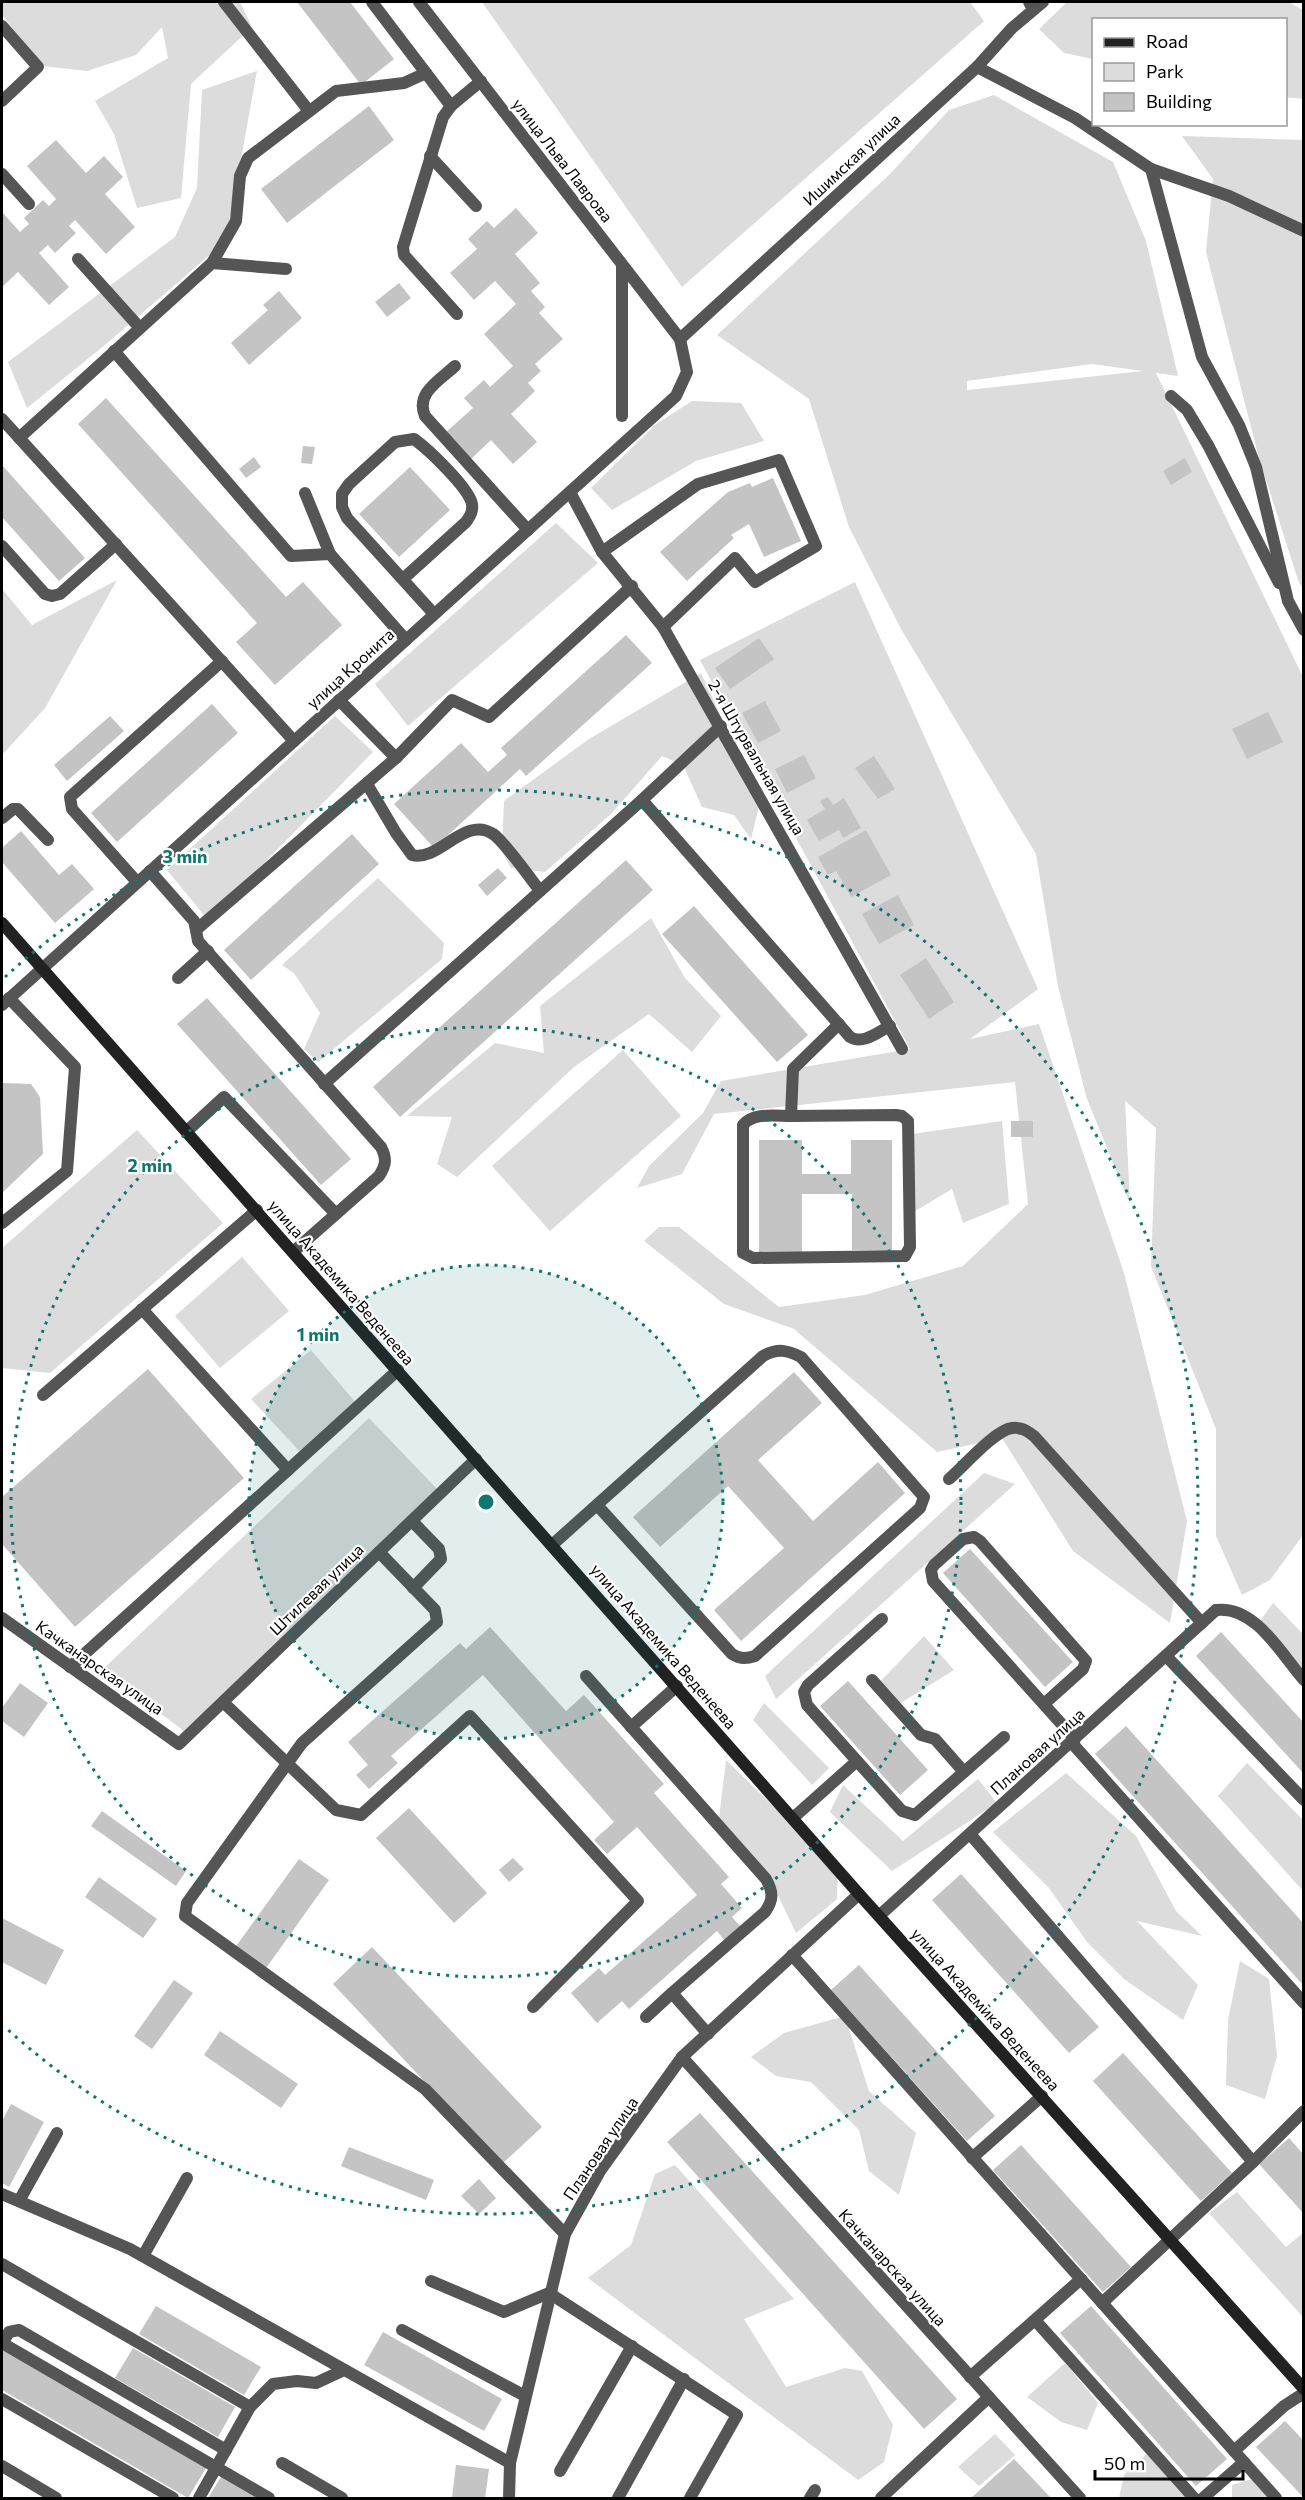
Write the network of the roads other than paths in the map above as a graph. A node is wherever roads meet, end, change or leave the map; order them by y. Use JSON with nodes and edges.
{"nodes":[{"id":1,"x":224,"y":2,"type":"edge"},
{"id":2,"x":372,"y":2,"type":"edge"},
{"id":3,"x":419,"y":2,"type":"edge"},
{"id":4,"x":1035,"y":4,"type":"edge"},
{"id":5,"x":2,"y":26,"type":"edge"},
{"id":6,"x":977,"y":67,"type":"junction"},
{"id":7,"x":426,"y":73,"type":"junction"},
{"id":8,"x":481,"y":81,"type":"junction"},
{"id":9,"x":2,"y":101,"type":"edge"},
{"id":10,"x":451,"y":106,"type":"junction"},
{"id":11,"x":309,"y":111,"type":"junction"},
{"id":12,"x":430,"y":156,"type":"junction"},
{"id":13,"x":1151,"y":169,"type":"junction"},
{"id":14,"x":2,"y":174,"type":"edge"},
{"id":15,"x":29,"y":204,"type":"dead end"},
{"id":16,"x":476,"y":206,"type":"dead end"},
{"id":17,"x":1304,"y":231,"type":"edge"},
{"id":18,"x":78,"y":259,"type":"dead end"},
{"id":19,"x":212,"y":263,"type":"junction"},
{"id":20,"x":622,"y":265,"type":"junction"},
{"id":21,"x":286,"y":269,"type":"dead end"},
{"id":22,"x":457,"y":314,"type":"dead end"},
{"id":23,"x":140,"y":328,"type":"junction"},
{"id":24,"x":680,"y":339,"type":"junction"},
{"id":25,"x":114,"y":351,"type":"junction"},
{"id":26,"x":455,"y":366,"type":"dead end"},
{"id":27,"x":1171,"y":396,"type":"dead end"},
{"id":28,"x":622,"y":416,"type":"dead end"},
{"id":29,"x":2,"y":419,"type":"edge"},
{"id":30,"x":19,"y":438,"type":"junction"},
{"id":31,"x":570,"y":492,"type":"junction"},
{"id":32,"x":306,"y":493,"type":"dead end"},
{"id":33,"x":528,"y":530,"type":"junction"},
{"id":34,"x":116,"y":544,"type":"junction"},
{"id":35,"x":2,"y":546,"type":"edge"},
{"id":36,"x":602,"y":552,"type":"junction"},
{"id":37,"x":330,"y":554,"type":"junction"},
{"id":38,"x":403,"y":579,"type":"junction"},
{"id":39,"x":632,"y":586,"type":"junction"},
{"id":40,"x":1288,"y":601,"type":"junction"},
{"id":41,"x":434,"y":614,"type":"junction"},
{"id":42,"x":663,"y":627,"type":"junction"},
{"id":43,"x":1304,"y":630,"type":"edge"},
{"id":44,"x":406,"y":640,"type":"junction"},
{"id":45,"x":222,"y":661,"type":"junction"},
{"id":46,"x":339,"y":700,"type":"junction"},
{"id":47,"x":721,"y":726,"type":"junction"},
{"id":48,"x":294,"y":741,"type":"junction"},
{"id":49,"x":396,"y":759,"type":"junction"},
{"id":50,"x":367,"y":784,"type":"junction"},
{"id":51,"x":642,"y":800,"type":"junction"},
{"id":52,"x":2,"y":818,"type":"edge"},
{"id":53,"x":48,"y":840,"type":"dead end"},
{"id":54,"x":150,"y":870,"type":"junction"},
{"id":55,"x":137,"y":882,"type":"junction"},
{"id":56,"x":540,"y":891,"type":"junction"},
{"id":57,"x":2,"y":923,"type":"edge"},
{"id":58,"x":196,"y":930,"type":"junction"},
{"id":59,"x":208,"y":951,"type":"junction"},
{"id":60,"x":43,"y":968,"type":"junction"},
{"id":61,"x":178,"y":978,"type":"dead end"},
{"id":62,"x":5,"y":1002,"type":"edge"},
{"id":63,"x":839,"y":1024,"type":"junction"},
{"id":64,"x":890,"y":1026,"type":"junction"},
{"id":65,"x":902,"y":1049,"type":"dead end"},
{"id":66,"x":324,"y":1084,"type":"junction"},
{"id":67,"x":791,"y":1116,"type":"junction"},
{"id":68,"x":187,"y":1131,"type":"junction"},
{"id":69,"x":256,"y":1210,"type":"junction"},
{"id":70,"x":336,"y":1214,"type":"junction"},
{"id":71,"x":2,"y":1222,"type":"edge"},
{"id":72,"x":293,"y":1251,"type":"junction"},
{"id":73,"x":142,"y":1309,"type":"junction"},
{"id":74,"x":398,"y":1370,"type":"junction"},
{"id":75,"x":43,"y":1395,"type":"dead end"},
{"id":76,"x":476,"y":1459,"type":"junction"},
{"id":77,"x":288,"y":1470,"type":"junction"},
{"id":78,"x":949,"y":1479,"type":"dead end"},
{"id":79,"x":597,"y":1505,"type":"junction"},
{"id":80,"x":412,"y":1521,"type":"junction"},
{"id":81,"x":552,"y":1545,"type":"junction"},
{"id":82,"x":379,"y":1552,"type":"junction"},
{"id":83,"x":413,"y":1588,"type":"junction"},
{"id":84,"x":2,"y":1618,"type":"edge"},
{"id":85,"x":882,"y":1619,"type":"dead end"},
{"id":86,"x":1202,"y":1623,"type":"junction"},
{"id":87,"x":1166,"y":1656,"type":"junction"},
{"id":88,"x":70,"y":1667,"type":"junction"},
{"id":89,"x":586,"y":1676,"type":"dead end"},
{"id":90,"x":872,"y":1680,"type":"dead end"},
{"id":91,"x":1304,"y":1680,"type":"edge"},
{"id":92,"x":677,"y":1686,"type":"junction"},
{"id":93,"x":223,"y":1702,"type":"junction"},
{"id":94,"x":1044,"y":1704,"type":"junction"},
{"id":95,"x":631,"y":1727,"type":"junction"},
{"id":96,"x":1004,"y":1737,"type":"dead end"},
{"id":97,"x":1073,"y":1740,"type":"junction"},
{"id":98,"x":179,"y":1744,"type":"joint"},
{"id":99,"x":857,"y":1761,"type":"junction"},
{"id":100,"x":287,"y":1763,"type":"junction"},
{"id":101,"x":964,"y":1772,"type":"junction"},
{"id":102,"x":1304,"y":1800,"type":"edge"},
{"id":103,"x":794,"y":1818,"type":"junction"},
{"id":104,"x":970,"y":1834,"type":"junction"},
{"id":105,"x":859,"y":1894,"type":"junction"},
{"id":106,"x":880,"y":1915,"type":"junction"},
{"id":107,"x":792,"y":1955,"type":"junction"},
{"id":108,"x":672,"y":1993,"type":"junction"},
{"id":109,"x":1304,"y":2003,"type":"edge"},
{"id":110,"x":533,"y":2007,"type":"dead end"},
{"id":111,"x":646,"y":2017,"type":"dead end"},
{"id":112,"x":708,"y":2034,"type":"junction"},
{"id":113,"x":682,"y":2057,"type":"junction"},
{"id":114,"x":1042,"y":2096,"type":"junction"},
{"id":115,"x":1304,"y":2111,"type":"edge"},
{"id":116,"x":57,"y":2133,"type":"dead end"},
{"id":117,"x":972,"y":2158,"type":"junction"},
{"id":118,"x":1254,"y":2162,"type":"junction"},
{"id":119,"x":187,"y":2178,"type":"dead end"},
{"id":120,"x":2,"y":2194,"type":"edge"},
{"id":121,"x":19,"y":2201,"type":"junction"},
{"id":122,"x":565,"y":2234,"type":"junction"},
{"id":123,"x":1171,"y":2240,"type":"junction"},
{"id":124,"x":143,"y":2256,"type":"junction"},
{"id":125,"x":2,"y":2264,"type":"edge"},
{"id":126,"x":1081,"y":2279,"type":"junction"},
{"id":127,"x":431,"y":2281,"type":"dead end"},
{"id":128,"x":549,"y":2293,"type":"junction"},
{"id":129,"x":1102,"y":2303,"type":"junction"},
{"id":130,"x":1035,"y":2320,"type":"junction"},
{"id":131,"x":402,"y":2330,"type":"dead end"},
{"id":132,"x":2,"y":2343,"type":"edge"},
{"id":133,"x":632,"y":2346,"type":"junction"},
{"id":134,"x":344,"y":2370,"type":"junction"},
{"id":135,"x":970,"y":2377,"type":"junction"},
{"id":136,"x":684,"y":2379,"type":"junction"},
{"id":137,"x":1304,"y":2389,"type":"edge"},
{"id":138,"x":1304,"y":2393,"type":"edge"},
{"id":139,"x":525,"y":2396,"type":"junction"},
{"id":140,"x":989,"y":2397,"type":"junction"},
{"id":141,"x":2,"y":2399,"type":"edge"},
{"id":142,"x":145,"y":2403,"type":"junction"},
{"id":143,"x":250,"y":2407,"type":"junction"},
{"id":144,"x":135,"y":2420,"type":"junction"},
{"id":145,"x":226,"y":2450,"type":"junction"},
{"id":146,"x":1234,"y":2451,"type":"junction"},
{"id":147,"x":1244,"y":2462,"type":"junction"},
{"id":148,"x":282,"y":2463,"type":"dead end"},
{"id":149,"x":510,"y":2463,"type":"junction"},
{"id":150,"x":2,"y":2466,"type":"edge"},
{"id":151,"x":216,"y":2468,"type":"junction"},
{"id":152,"x":560,"y":2471,"type":"dead end"},
{"id":153,"x":56,"y":2499,"type":"edge"},
{"id":154,"x":173,"y":2499,"type":"edge"},
{"id":155,"x":199,"y":2499,"type":"edge"},
{"id":156,"x":269,"y":2499,"type":"edge"},
{"id":157,"x":342,"y":2499,"type":"edge"},
{"id":158,"x":509,"y":2499,"type":"edge"},
{"id":159,"x":618,"y":2499,"type":"edge"},
{"id":160,"x":690,"y":2499,"type":"edge"},
{"id":161,"x":881,"y":2499,"type":"edge"},
{"id":162,"x":1080,"y":2499,"type":"edge"},
{"id":163,"x":1194,"y":2499,"type":"edge"},
{"id":164,"x":1203,"y":2499,"type":"edge"},
{"id":165,"x":1276,"y":2499,"type":"edge"}],
"edges":[{"from":1,"to":11,"type":"street"},
{"from":2,"to":7,"type":"street"},
{"from":3,"to":8,"type":"street","name":"улица Льва Лаврова"},
{"from":4,"to":6,"type":"street","name":"Ишимская улица"},
{"from":5,"to":9,"type":"street"},
{"from":6,"to":13,"type":"street"},
{"from":6,"to":24,"type":"street","name":"Ишимская улица"},
{"from":7,"to":10,"type":"street"},
{"from":7,"to":11,"type":"street"},
{"from":8,"to":10,"type":"street"},
{"from":8,"to":20,"type":"street","name":"улица Льва Лаврова"},
{"from":10,"to":12,"type":"street"},
{"from":11,"to":19,"type":"street"},
{"from":12,"to":16,"type":"street"},
{"from":12,"to":22,"type":"street"},
{"from":13,"to":17,"type":"street"},
{"from":13,"to":40,"type":"street"},
{"from":14,"to":15,"type":"street"},
{"from":18,"to":23,"type":"street"},
{"from":19,"to":21,"type":"street"},
{"from":19,"to":23,"type":"street"},
{"from":20,"to":24,"type":"street","name":"улица Льва Лаврова"},
{"from":20,"to":28,"type":"street"},
{"from":23,"to":25,"type":"street"},
{"from":24,"to":31,"type":"street","name":"улица Кронита"},
{"from":25,"to":30,"type":"street"},
{"from":25,"to":37,"type":"street"},
{"from":26,"to":33,"type":"street"},
{"from":27,"to":40,"type":"street"},
{"from":29,"to":30,"type":"street"},
{"from":30,"to":34,"type":"street"},
{"from":31,"to":33,"type":"street","name":"улица Кронита"},
{"from":31,"to":36,"type":"street","name":"2-я Штурвальная улица"},
{"from":32,"to":37,"type":"street"},
{"from":33,"to":41,"type":"street","name":"улица Кронита"},
{"from":34,"to":35,"type":"street"},
{"from":34,"to":45,"type":"street"},
{"from":36,"to":39,"type":"street","name":"2-я Штурвальная улица"},
{"from":36,"to":42,"type":"street"},
{"from":37,"to":44,"type":"street"},
{"from":38,"to":38,"type":"street"},
{"from":38,"to":41,"type":"street"},
{"from":39,"to":42,"type":"street","name":"2-я Штурвальная улица"},
{"from":39,"to":49,"type":"street"},
{"from":40,"to":43,"type":"street"},
{"from":41,"to":44,"type":"street","name":"улица Кронита"},
{"from":42,"to":47,"type":"street","name":"2-я Штурвальная улица"},
{"from":44,"to":46,"type":"street","name":"улица Кронита"},
{"from":45,"to":48,"type":"street"},
{"from":45,"to":55,"type":"street"},
{"from":46,"to":48,"type":"street","name":"улица Кронита"},
{"from":46,"to":49,"type":"street"},
{"from":47,"to":51,"type":"street"},
{"from":47,"to":64,"type":"street","name":"2-я Штурвальная улица"},
{"from":48,"to":54,"type":"street","name":"улица Кронита"},
{"from":49,"to":50,"type":"street"},
{"from":50,"to":56,"type":"street"},
{"from":50,"to":58,"type":"street"},
{"from":51,"to":56,"type":"street"},
{"from":51,"to":63,"type":"street"},
{"from":52,"to":53,"type":"street"},
{"from":54,"to":55,"type":"street","name":"улица Кронита"},
{"from":54,"to":58,"type":"street"},
{"from":55,"to":60,"type":"street","name":"улица Кронита"},
{"from":56,"to":66,"type":"street"},
{"from":57,"to":60,"type":"street","name":"улица Академика Веденеева"},
{"from":58,"to":59,"type":"street"},
{"from":59,"to":61,"type":"street"},
{"from":59,"to":66,"type":"street"},
{"from":60,"to":62,"type":"street","name":"улица Кронита"},
{"from":60,"to":68,"type":"street","name":"улица Академика Веденеева"},
{"from":62,"to":71,"type":"street"},
{"from":63,"to":64,"type":"street"},
{"from":63,"to":67,"type":"street"},
{"from":64,"to":65,"type":"street","name":"2-я Штурвальная улица"},
{"from":66,"to":70,"type":"street"},
{"from":67,"to":67,"type":"street"},
{"from":68,"to":69,"type":"street","name":"улица Академика Веденеева"},
{"from":68,"to":70,"type":"street"},
{"from":69,"to":72,"type":"street","name":"улица Академика Веденеева"},
{"from":69,"to":73,"type":"street"},
{"from":70,"to":72,"type":"street"},
{"from":72,"to":74,"type":"street","name":"улица Академика Веденеева"},
{"from":73,"to":75,"type":"street"},
{"from":73,"to":77,"type":"street"},
{"from":74,"to":76,"type":"street","name":"улица Академика Веденеева"},
{"from":74,"to":77,"type":"street"},
{"from":76,"to":80,"type":"street","name":"Штилевая улица"},
{"from":76,"to":81,"type":"street","name":"улица Академика Веденеева"},
{"from":77,"to":88,"type":"street"},
{"from":78,"to":86,"type":"street"},
{"from":79,"to":79,"type":"street"},
{"from":79,"to":81,"type":"street"},
{"from":80,"to":82,"type":"street","name":"Штилевая улица"},
{"from":80,"to":83,"type":"street"},
{"from":81,"to":92,"type":"street","name":"улица Академика Веденеева"},
{"from":82,"to":83,"type":"street"},
{"from":82,"to":93,"type":"street","name":"Штилевая улица"},
{"from":83,"to":100,"type":"street"},
{"from":84,"to":88,"type":"street","name":"Качканарская улица"},
{"from":85,"to":99,"type":"street"},
{"from":86,"to":87,"type":"street","name":"Плановая улица"},
{"from":86,"to":91,"type":"street","name":"Плановая улица"},
{"from":87,"to":97,"type":"street","name":"Плановая улица"},
{"from":87,"to":102,"type":"street"},
{"from":88,"to":98,"type":"street","name":"Качканарская улица"},
{"from":89,"to":95,"type":"street"},
{"from":90,"to":101,"type":"street"},
{"from":92,"to":95,"type":"street"},
{"from":92,"to":103,"type":"street","name":"улица Академика Веденеева"},
{"from":93,"to":98,"type":"street","name":"Штилевая улица"},
{"from":93,"to":100,"type":"street"},
{"from":94,"to":94,"type":"street"},
{"from":94,"to":97,"type":"street"},
{"from":95,"to":108,"type":"street"},
{"from":96,"to":101,"type":"street"},
{"from":97,"to":104,"type":"street","name":"Плановая улица"},
{"from":97,"to":109,"type":"street"},
{"from":99,"to":101,"type":"street"},
{"from":99,"to":103,"type":"street"},
{"from":100,"to":110,"type":"street"},
{"from":100,"to":122,"type":"street"},
{"from":103,"to":105,"type":"street","name":"улица Академика Веденеева"},
{"from":104,"to":106,"type":"street","name":"Плановая улица"},
{"from":104,"to":118,"type":"street"},
{"from":105,"to":106,"type":"street","name":"улица Академика Веденеева"},
{"from":105,"to":107,"type":"street","name":"Плановая улица"},
{"from":106,"to":114,"type":"street","name":"улица Академика Веденеева"},
{"from":107,"to":112,"type":"street","name":"Плановая улица"},
{"from":107,"to":117,"type":"street"},
{"from":108,"to":111,"type":"street"},
{"from":108,"to":112,"type":"street"},
{"from":112,"to":113,"type":"street","name":"Плановая улица"},
{"from":113,"to":122,"type":"street","name":"Плановая улица"},
{"from":113,"to":135,"type":"street","name":"Качканарская улица"},
{"from":114,"to":117,"type":"street"},
{"from":114,"to":123,"type":"street","name":"улица Академика Веденеева"},
{"from":115,"to":118,"type":"street"},
{"from":116,"to":121,"type":"street"},
{"from":117,"to":126,"type":"street"},
{"from":118,"to":123,"type":"street"},
{"from":119,"to":124,"type":"street"},
{"from":120,"to":121,"type":"street"},
{"from":121,"to":124,"type":"street"},
{"from":122,"to":128,"type":"street","name":"Плановая улица"},
{"from":123,"to":129,"type":"street"},
{"from":123,"to":137,"type":"street","name":"улица Академика Веденеева"},
{"from":124,"to":134,"type":"street"},
{"from":125,"to":143,"type":"street"},
{"from":126,"to":129,"type":"street"},
{"from":126,"to":130,"type":"street"},
{"from":127,"to":128,"type":"street"},
{"from":128,"to":133,"type":"street"},
{"from":128,"to":139,"type":"street","name":"Плановая улица"},
{"from":129,"to":146,"type":"street"},
{"from":130,"to":135,"type":"street"},
{"from":130,"to":163,"type":"street"},
{"from":131,"to":139,"type":"street"},
{"from":132,"to":142,"type":"street"},
{"from":132,"to":144,"type":"street"},
{"from":133,"to":136,"type":"street"},
{"from":133,"to":152,"type":"street"},
{"from":134,"to":143,"type":"street"},
{"from":134,"to":149,"type":"street"},
{"from":135,"to":140,"type":"street","name":"Качканарская улица"},
{"from":136,"to":159,"type":"street"},
{"from":136,"to":160,"type":"street"},
{"from":138,"to":146,"type":"street"},
{"from":139,"to":149,"type":"street","name":"Плановая улица"},
{"from":140,"to":161,"type":"street"},
{"from":140,"to":162,"type":"street","name":"Качканарская улица"},
{"from":141,"to":154,"type":"street"},
{"from":142,"to":144,"type":"street"},
{"from":142,"to":145,"type":"street"},
{"from":143,"to":145,"type":"street"},
{"from":144,"to":151,"type":"street"},
{"from":145,"to":151,"type":"street"},
{"from":146,"to":147,"type":"street"},
{"from":147,"to":164,"type":"street"},
{"from":147,"to":165,"type":"street"},
{"from":148,"to":157,"type":"street"},
{"from":149,"to":158,"type":"street","name":"Плановая улица"},
{"from":150,"to":153,"type":"street"},
{"from":151,"to":155,"type":"street"},
{"from":151,"to":156,"type":"street"}]}
